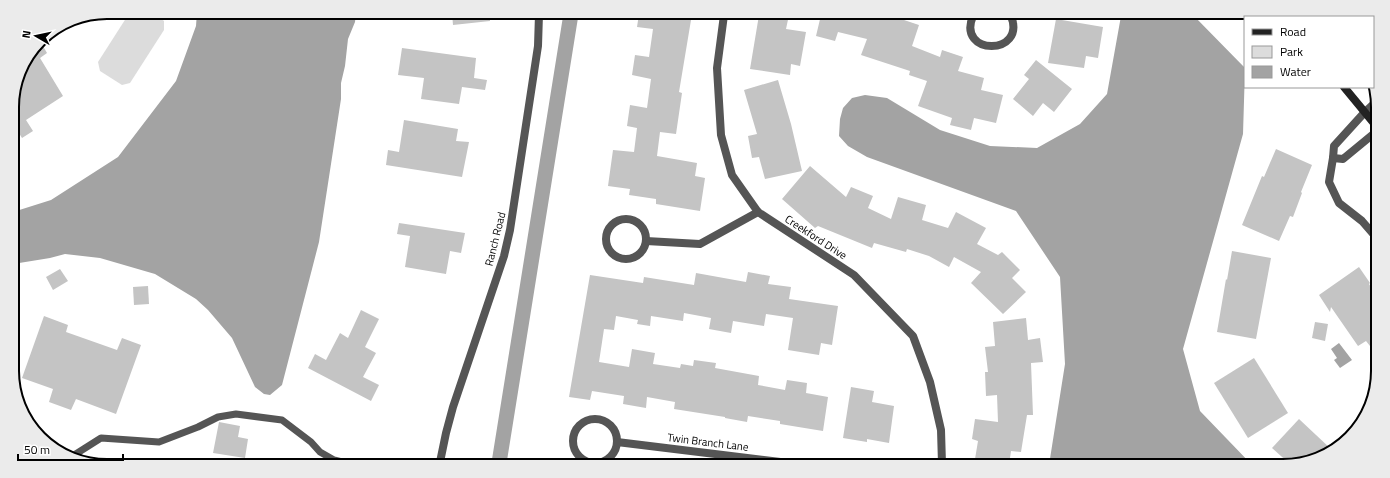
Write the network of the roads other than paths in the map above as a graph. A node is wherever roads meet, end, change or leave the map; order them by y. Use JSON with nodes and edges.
{"nodes":[{"id":1,"x":539,"y":19,"type":"edge"},
{"id":2,"x":723,"y":19,"type":"edge"},
{"id":3,"x":972,"y":19,"type":"edge"},
{"id":4,"x":1012,"y":19,"type":"edge"},
{"id":5,"x":1345,"y":88,"type":"edge"},
{"id":6,"x":1371,"y":106,"type":"edge"},
{"id":7,"x":1364,"y":112,"type":"junction"},
{"id":8,"x":1371,"y":120,"type":"edge"},
{"id":9,"x":1371,"y":136,"type":"edge"},
{"id":10,"x":1333,"y":158,"type":"junction"},
{"id":11,"x":758,"y":212,"type":"junction"},
{"id":12,"x":1371,"y":231,"type":"edge"},
{"id":13,"x":646,"y":241,"type":"junction"},
{"id":14,"x":617,"y":442,"type":"junction"},
{"id":15,"x":77,"y":453,"type":"edge"},
{"id":16,"x":332,"y":459,"type":"edge"},
{"id":17,"x":441,"y":459,"type":"edge"},
{"id":18,"x":582,"y":459,"type":"edge"},
{"id":19,"x":607,"y":459,"type":"edge"},
{"id":20,"x":756,"y":459,"type":"edge"},
{"id":21,"x":942,"y":459,"type":"edge"}],
"edges":[{"from":1,"to":17,"type":"street","name":"Ranch Road"},
{"from":2,"to":11,"type":"street","name":"Creekford Drive"},
{"from":3,"to":4,"type":"street"},
{"from":5,"to":7,"type":"main road"},
{"from":6,"to":7,"type":"street"},
{"from":7,"to":8,"type":"main road"},
{"from":7,"to":10,"type":"street"},
{"from":9,"to":10,"type":"street"},
{"from":10,"to":12,"type":"street"},
{"from":11,"to":13,"type":"street"},
{"from":11,"to":21,"type":"street","name":"Creekford Drive"},
{"from":13,"to":13,"type":"street"},
{"from":14,"to":18,"type":"street"},
{"from":14,"to":19,"type":"street"},
{"from":14,"to":20,"type":"street","name":"Twin Branch Lane"},
{"from":15,"to":16,"type":"lane"}]}
